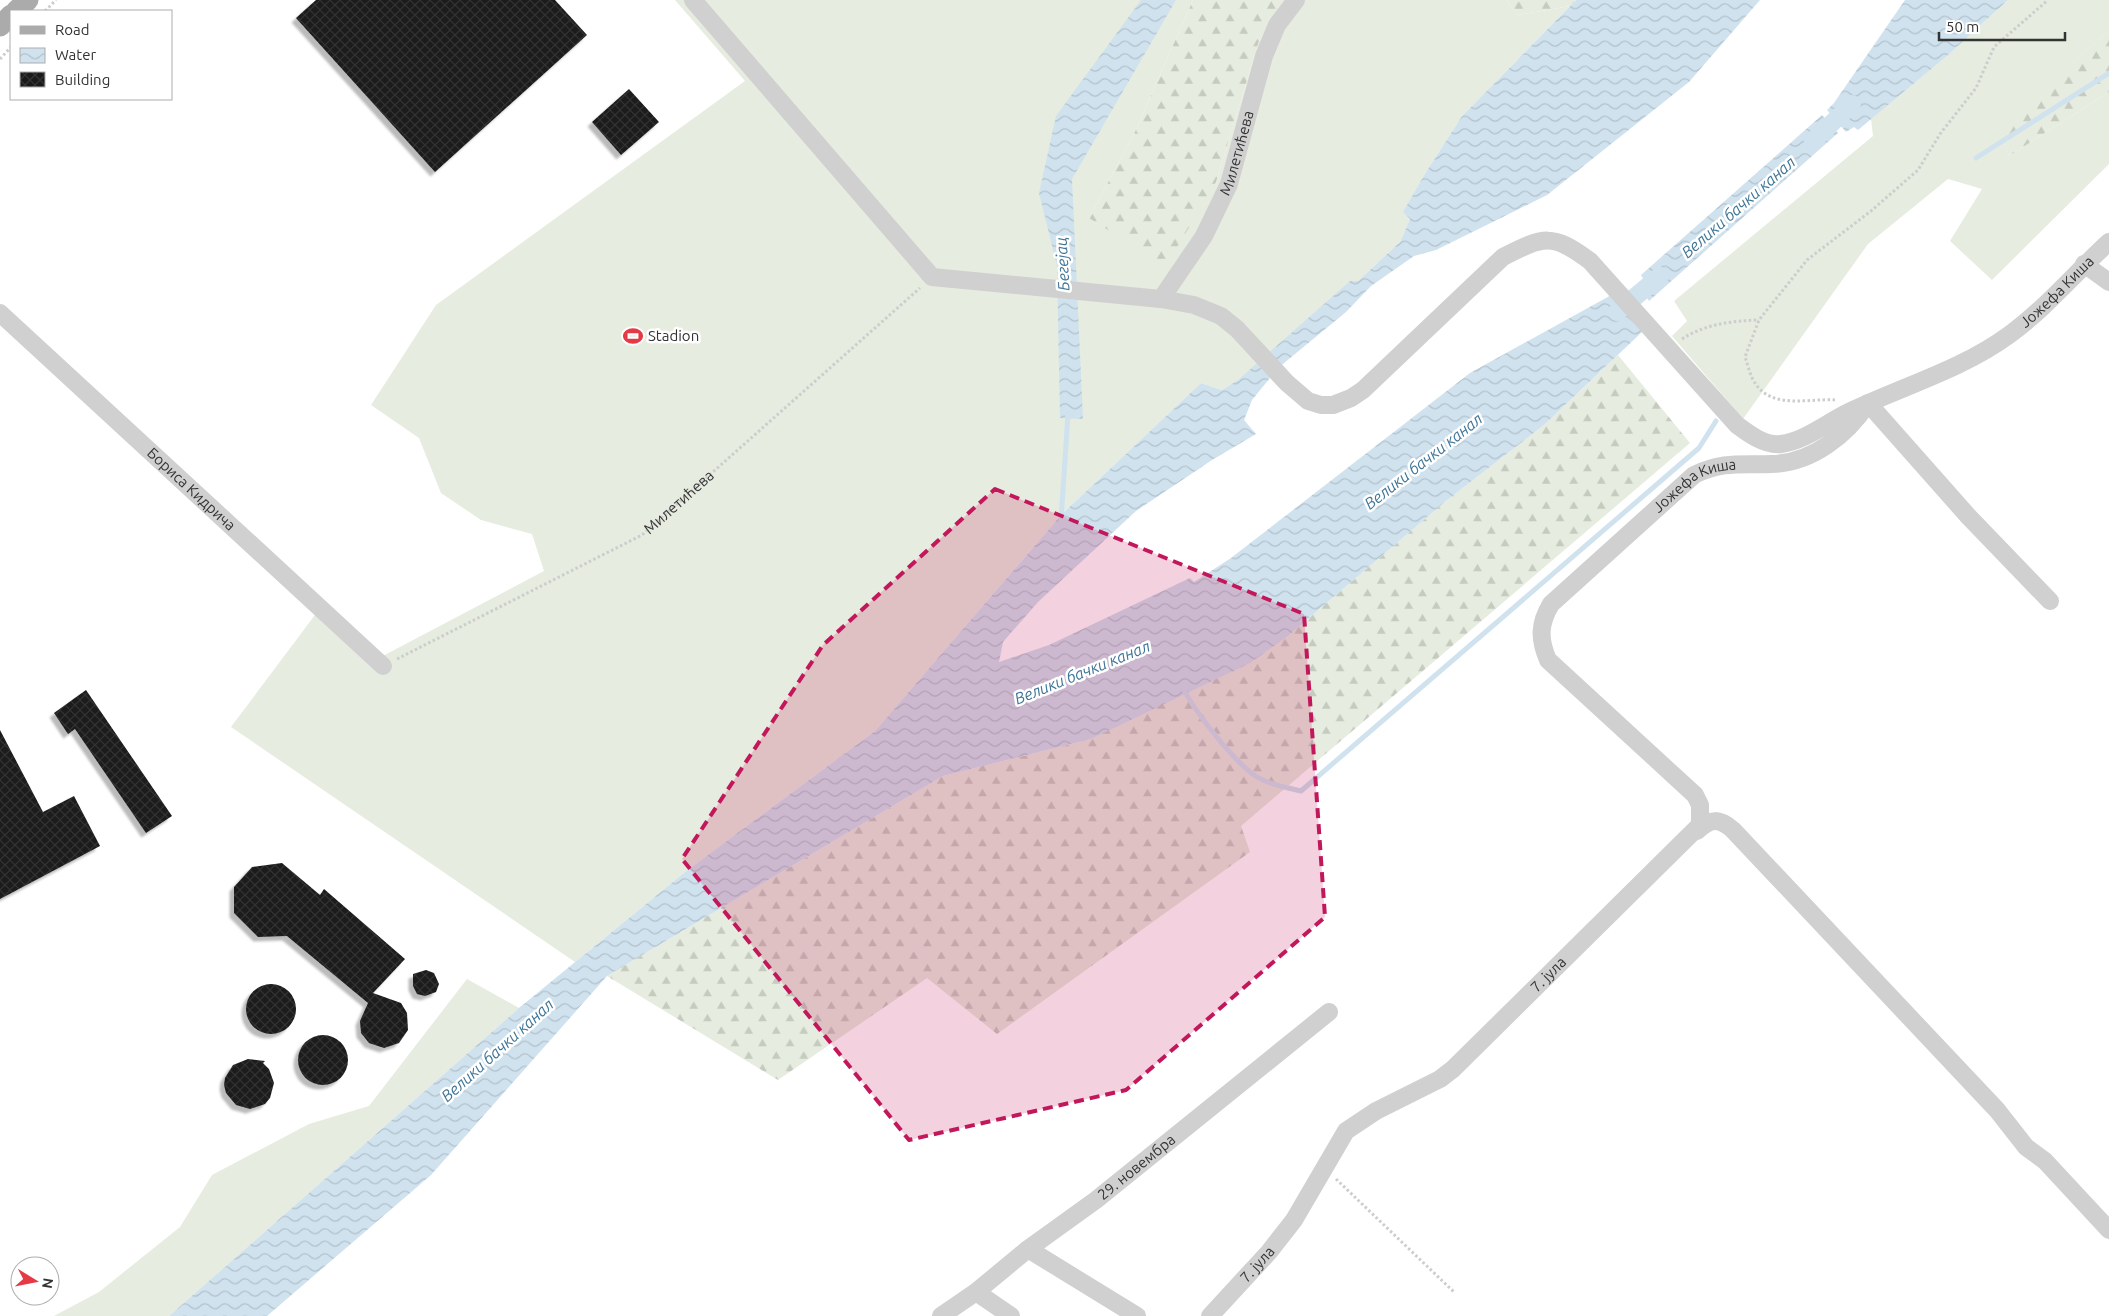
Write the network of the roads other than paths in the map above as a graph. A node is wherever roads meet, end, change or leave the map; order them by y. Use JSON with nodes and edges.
{"nodes":[{"id":1,"x":28,"y":0,"type":"edge"},
{"id":2,"x":694,"y":0,"type":"edge"},
{"id":3,"x":1296,"y":0,"type":"edge"},
{"id":4,"x":17,"y":10,"type":"edge"},
{"id":5,"x":10,"y":16,"type":"edge"},
{"id":6,"x":0,"y":26,"type":"edge"},
{"id":7,"x":2109,"y":242,"type":"edge"},
{"id":8,"x":2084,"y":264,"type":"junction"},
{"id":9,"x":2109,"y":282,"type":"edge"},
{"id":10,"x":1161,"y":299,"type":"junction"},
{"id":11,"x":0,"y":313,"type":"edge"},
{"id":12,"x":1868,"y":403,"type":"junction"},
{"id":13,"x":2050,"y":601,"type":"dead end"},
{"id":14,"x":383,"y":666,"type":"road end"},
{"id":15,"x":1697,"y":831,"type":"junction"},
{"id":16,"x":1330,"y":1012,"type":"dead end"},
{"id":17,"x":2109,"y":1230,"type":"edge"},
{"id":18,"x":1028,"y":1249,"type":"junction"},
{"id":19,"x":976,"y":1292,"type":"junction"},
{"id":20,"x":941,"y":1316,"type":"edge"},
{"id":21,"x":1011,"y":1316,"type":"edge"},
{"id":22,"x":1137,"y":1316,"type":"edge"},
{"id":23,"x":1210,"y":1316,"type":"edge"}],
"edges":[{"from":1,"to":4,"type":"main road"},
{"from":2,"to":10,"type":"street","name":"Јожефа Киша"},
{"from":3,"to":10,"type":"street","name":"Милетићева"},
{"from":5,"to":6,"type":"main road"},
{"from":7,"to":8,"type":"street","name":"Јожефа Киша"},
{"from":8,"to":9,"type":"street"},
{"from":8,"to":12,"type":"street","name":"Јожефа Киша"},
{"from":10,"to":12,"type":"street","name":"Јожефа Киша"},
{"from":11,"to":14,"type":"street","name":"Бориса Кидрича"},
{"from":12,"to":13,"type":"street"},
{"from":12,"to":15,"type":"street","name":"Јожефа Киша"},
{"from":15,"to":17,"type":"street"},
{"from":15,"to":23,"type":"street","name":"7. јула"},
{"from":16,"to":18,"type":"street","name":"29. новембра"},
{"from":18,"to":19,"type":"street","name":"29. новембра"},
{"from":18,"to":22,"type":"street"},
{"from":19,"to":20,"type":"street","name":"29. новембра"},
{"from":19,"to":21,"type":"street"}]}
